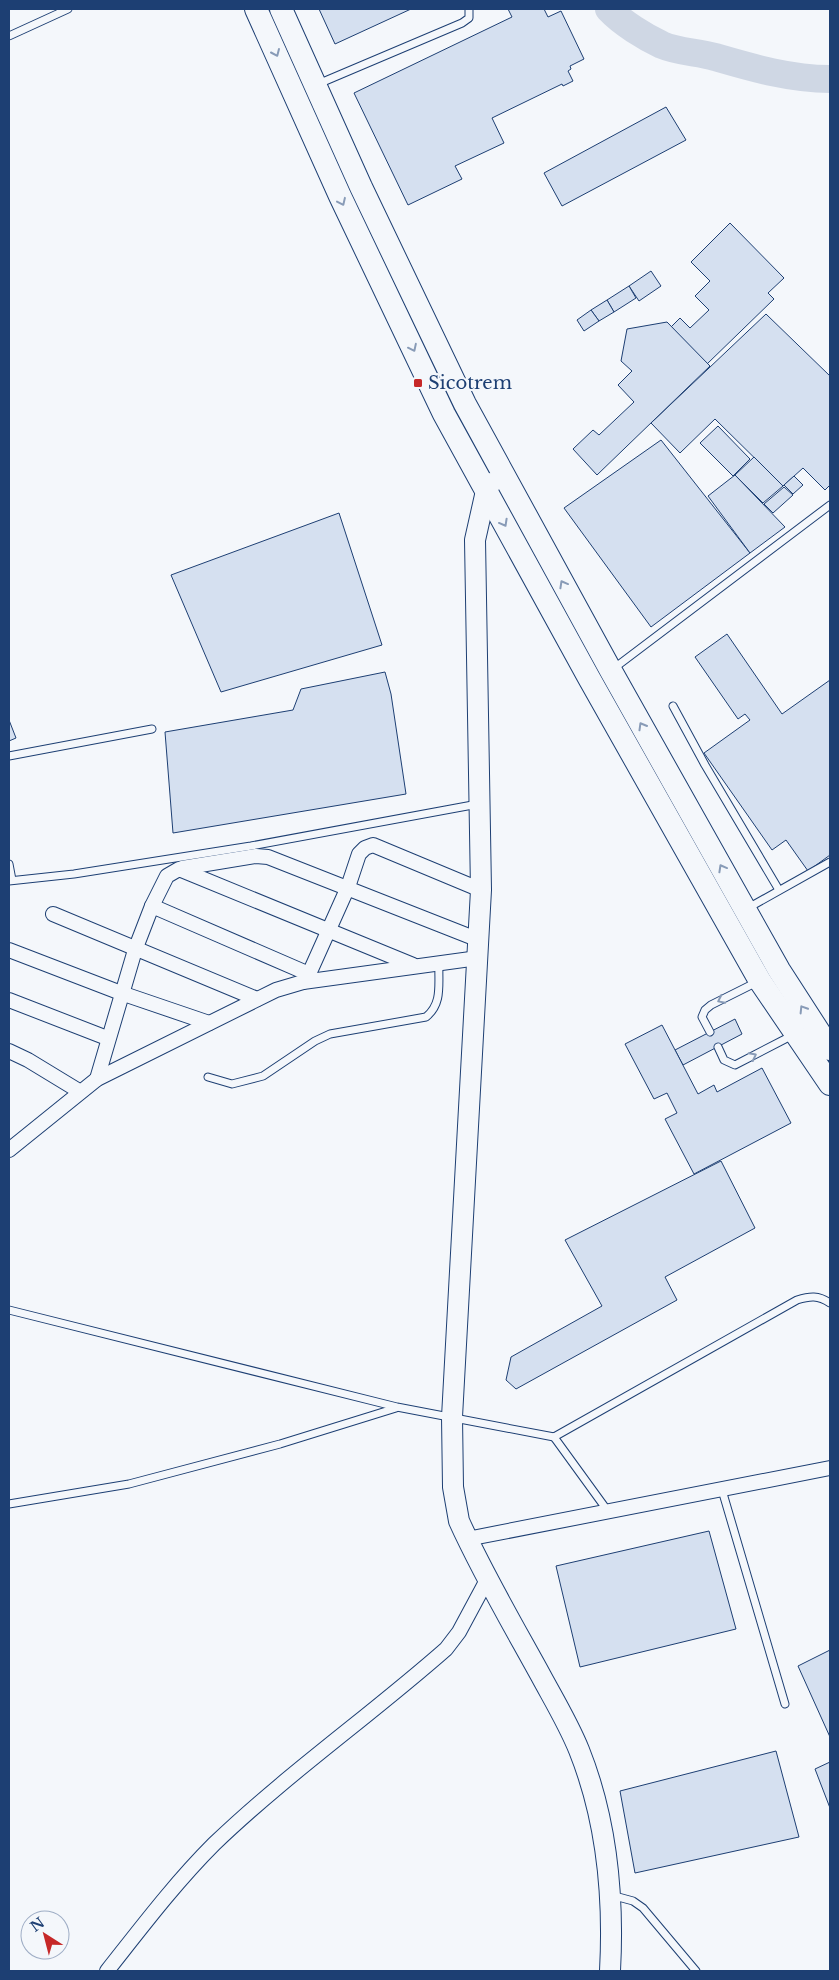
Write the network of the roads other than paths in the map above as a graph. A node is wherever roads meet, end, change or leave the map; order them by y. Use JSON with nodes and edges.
{"nodes":[{"id":1,"x":68,"y":9,"type":"edge"},
{"id":2,"x":256,"y":9,"type":"edge"},
{"id":3,"x":281,"y":9,"type":"edge"},
{"id":4,"x":469,"y":9,"type":"edge"},
{"id":5,"x":9,"y":36,"type":"edge"},
{"id":6,"x":315,"y":85,"type":"junction"},
{"id":7,"x":500,"y":467,"type":"junction"},
{"id":8,"x":486,"y":491,"type":"junction"},
{"id":9,"x":830,"y":505,"type":"edge"},
{"id":10,"x":611,"y":671,"type":"junction"},
{"id":11,"x":673,"y":706,"type":"dead end"},
{"id":12,"x":152,"y":729,"type":"dead end"},
{"id":13,"x":9,"y":756,"type":"edge"},
{"id":14,"x":480,"y":804,"type":"junction"},
{"id":15,"x":830,"y":862,"type":"edge"},
{"id":16,"x":9,"y":864,"type":"edge"},
{"id":17,"x":179,"y":869,"type":"junction"},
{"id":18,"x":10,"y":880,"type":"edge"},
{"id":19,"x":348,"y":887,"type":"junction"},
{"id":20,"x":481,"y":890,"type":"junction"},
{"id":21,"x":779,"y":890,"type":"junction"},
{"id":22,"x":152,"y":906,"type":"junction"},
{"id":23,"x":745,"y":909,"type":"junction"},
{"id":24,"x":53,"y":914,"type":"dead end"},
{"id":25,"x":327,"y":930,"type":"junction"},
{"id":26,"x":479,"y":949,"type":"junction"},
{"id":27,"x":9,"y":950,"type":"edge"},
{"id":28,"x":135,"y":950,"type":"junction"},
{"id":29,"x":439,"y":962,"type":"junction"},
{"id":30,"x":414,"y":965,"type":"junction"},
{"id":31,"x":306,"y":978,"type":"junction"},
{"id":32,"x":760,"y":981,"type":"junction"},
{"id":33,"x":121,"y":994,"type":"junction"},
{"id":34,"x":256,"y":999,"type":"junction"},
{"id":35,"x":9,"y":1000,"type":"edge"},
{"id":36,"x":209,"y":1023,"type":"junction"},
{"id":37,"x":710,"y":1032,"type":"dead end"},
{"id":38,"x":794,"y":1034,"type":"junction"},
{"id":39,"x":107,"y":1038,"type":"junction"},
{"id":40,"x":718,"y":1047,"type":"dead end"},
{"id":41,"x":830,"y":1049,"type":"edge"},
{"id":42,"x":9,"y":1052,"type":"edge"},
{"id":43,"x":208,"y":1077,"type":"dead end"},
{"id":44,"x":96,"y":1078,"type":"junction"},
{"id":45,"x":830,"y":1084,"type":"edge"},
{"id":46,"x":79,"y":1091,"type":"junction"},
{"id":47,"x":9,"y":1150,"type":"edge"},
{"id":48,"x":830,"y":1303,"type":"edge"},
{"id":49,"x":9,"y":1310,"type":"edge"},
{"id":50,"x":397,"y":1408,"type":"junction"},
{"id":51,"x":452,"y":1417,"type":"junction"},
{"id":52,"x":554,"y":1437,"type":"junction"},
{"id":53,"x":830,"y":1468,"type":"edge"},
{"id":54,"x":722,"y":1490,"type":"junction"},
{"id":55,"x":9,"y":1504,"type":"edge"},
{"id":56,"x":607,"y":1510,"type":"junction"},
{"id":57,"x":467,"y":1539,"type":"junction"},
{"id":58,"x":488,"y":1578,"type":"junction"},
{"id":59,"x":785,"y":1704,"type":"dead end"},
{"id":60,"x":610,"y":1895,"type":"junction"},
{"id":61,"x":107,"y":1971,"type":"edge"},
{"id":62,"x":610,"y":1971,"type":"edge"},
{"id":63,"x":696,"y":1971,"type":"edge"}],
"edges":[{"from":1,"to":5,"type":"lane"},
{"from":2,"to":8,"type":"main road","one_way":true},
{"from":3,"to":6,"type":"main road"},
{"from":4,"to":6,"type":"lane"},
{"from":6,"to":7,"type":"main road"},
{"from":7,"to":8,"type":"street"},
{"from":10,"to":7,"type":"main road","one_way":true},
{"from":8,"to":14,"type":"street"},
{"from":8,"to":32,"type":"main road","one_way":true},
{"from":9,"to":10,"type":"lane"},
{"from":23,"to":10,"type":"main road","one_way":true},
{"from":11,"to":21,"type":"lane"},
{"from":12,"to":13,"type":"lane"},
{"from":14,"to":18,"type":"lane"},
{"from":14,"to":20,"type":"street"},
{"from":15,"to":21,"type":"lane"},
{"from":16,"to":18,"type":"lane"},
{"from":17,"to":19,"type":"street"},
{"from":17,"to":22,"type":"street"},
{"from":17,"to":25,"type":"street"},
{"from":19,"to":20,"type":"street"},
{"from":19,"to":25,"type":"street"},
{"from":19,"to":26,"type":"street"},
{"from":20,"to":26,"type":"street"},
{"from":21,"to":23,"type":"lane"},
{"from":22,"to":28,"type":"street"},
{"from":22,"to":31,"type":"street"},
{"from":41,"to":23,"type":"main road","one_way":true},
{"from":24,"to":28,"type":"street"},
{"from":25,"to":30,"type":"street"},
{"from":25,"to":31,"type":"street"},
{"from":26,"to":29,"type":"street"},
{"from":26,"to":51,"type":"street"},
{"from":27,"to":33,"type":"street"},
{"from":28,"to":33,"type":"street"},
{"from":28,"to":34,"type":"street"},
{"from":29,"to":30,"type":"street"},
{"from":29,"to":43,"type":"lane"},
{"from":30,"to":31,"type":"street"},
{"from":31,"to":34,"type":"street"},
{"from":32,"to":37,"type":"lane","one_way":true},
{"from":32,"to":38,"type":"main road"},
{"from":33,"to":36,"type":"street"},
{"from":33,"to":39,"type":"street"},
{"from":34,"to":36,"type":"street"},
{"from":35,"to":39,"type":"street"},
{"from":36,"to":44,"type":"street"},
{"from":40,"to":38,"type":"lane","one_way":true},
{"from":38,"to":45,"type":"main road"},
{"from":39,"to":44,"type":"street"},
{"from":42,"to":46,"type":"street"},
{"from":44,"to":46,"type":"street"},
{"from":46,"to":47,"type":"street"},
{"from":48,"to":52,"type":"lane"},
{"from":49,"to":50,"type":"lane"},
{"from":50,"to":51,"type":"lane"},
{"from":50,"to":55,"type":"lane"},
{"from":51,"to":52,"type":"lane"},
{"from":51,"to":57,"type":"street"},
{"from":52,"to":56,"type":"lane"},
{"from":53,"to":54,"type":"street"},
{"from":54,"to":56,"type":"street"},
{"from":54,"to":59,"type":"lane"},
{"from":56,"to":57,"type":"street"},
{"from":57,"to":58,"type":"street"},
{"from":58,"to":60,"type":"street"},
{"from":58,"to":61,"type":"street"},
{"from":60,"to":62,"type":"street"},
{"from":60,"to":63,"type":"lane"}]}
